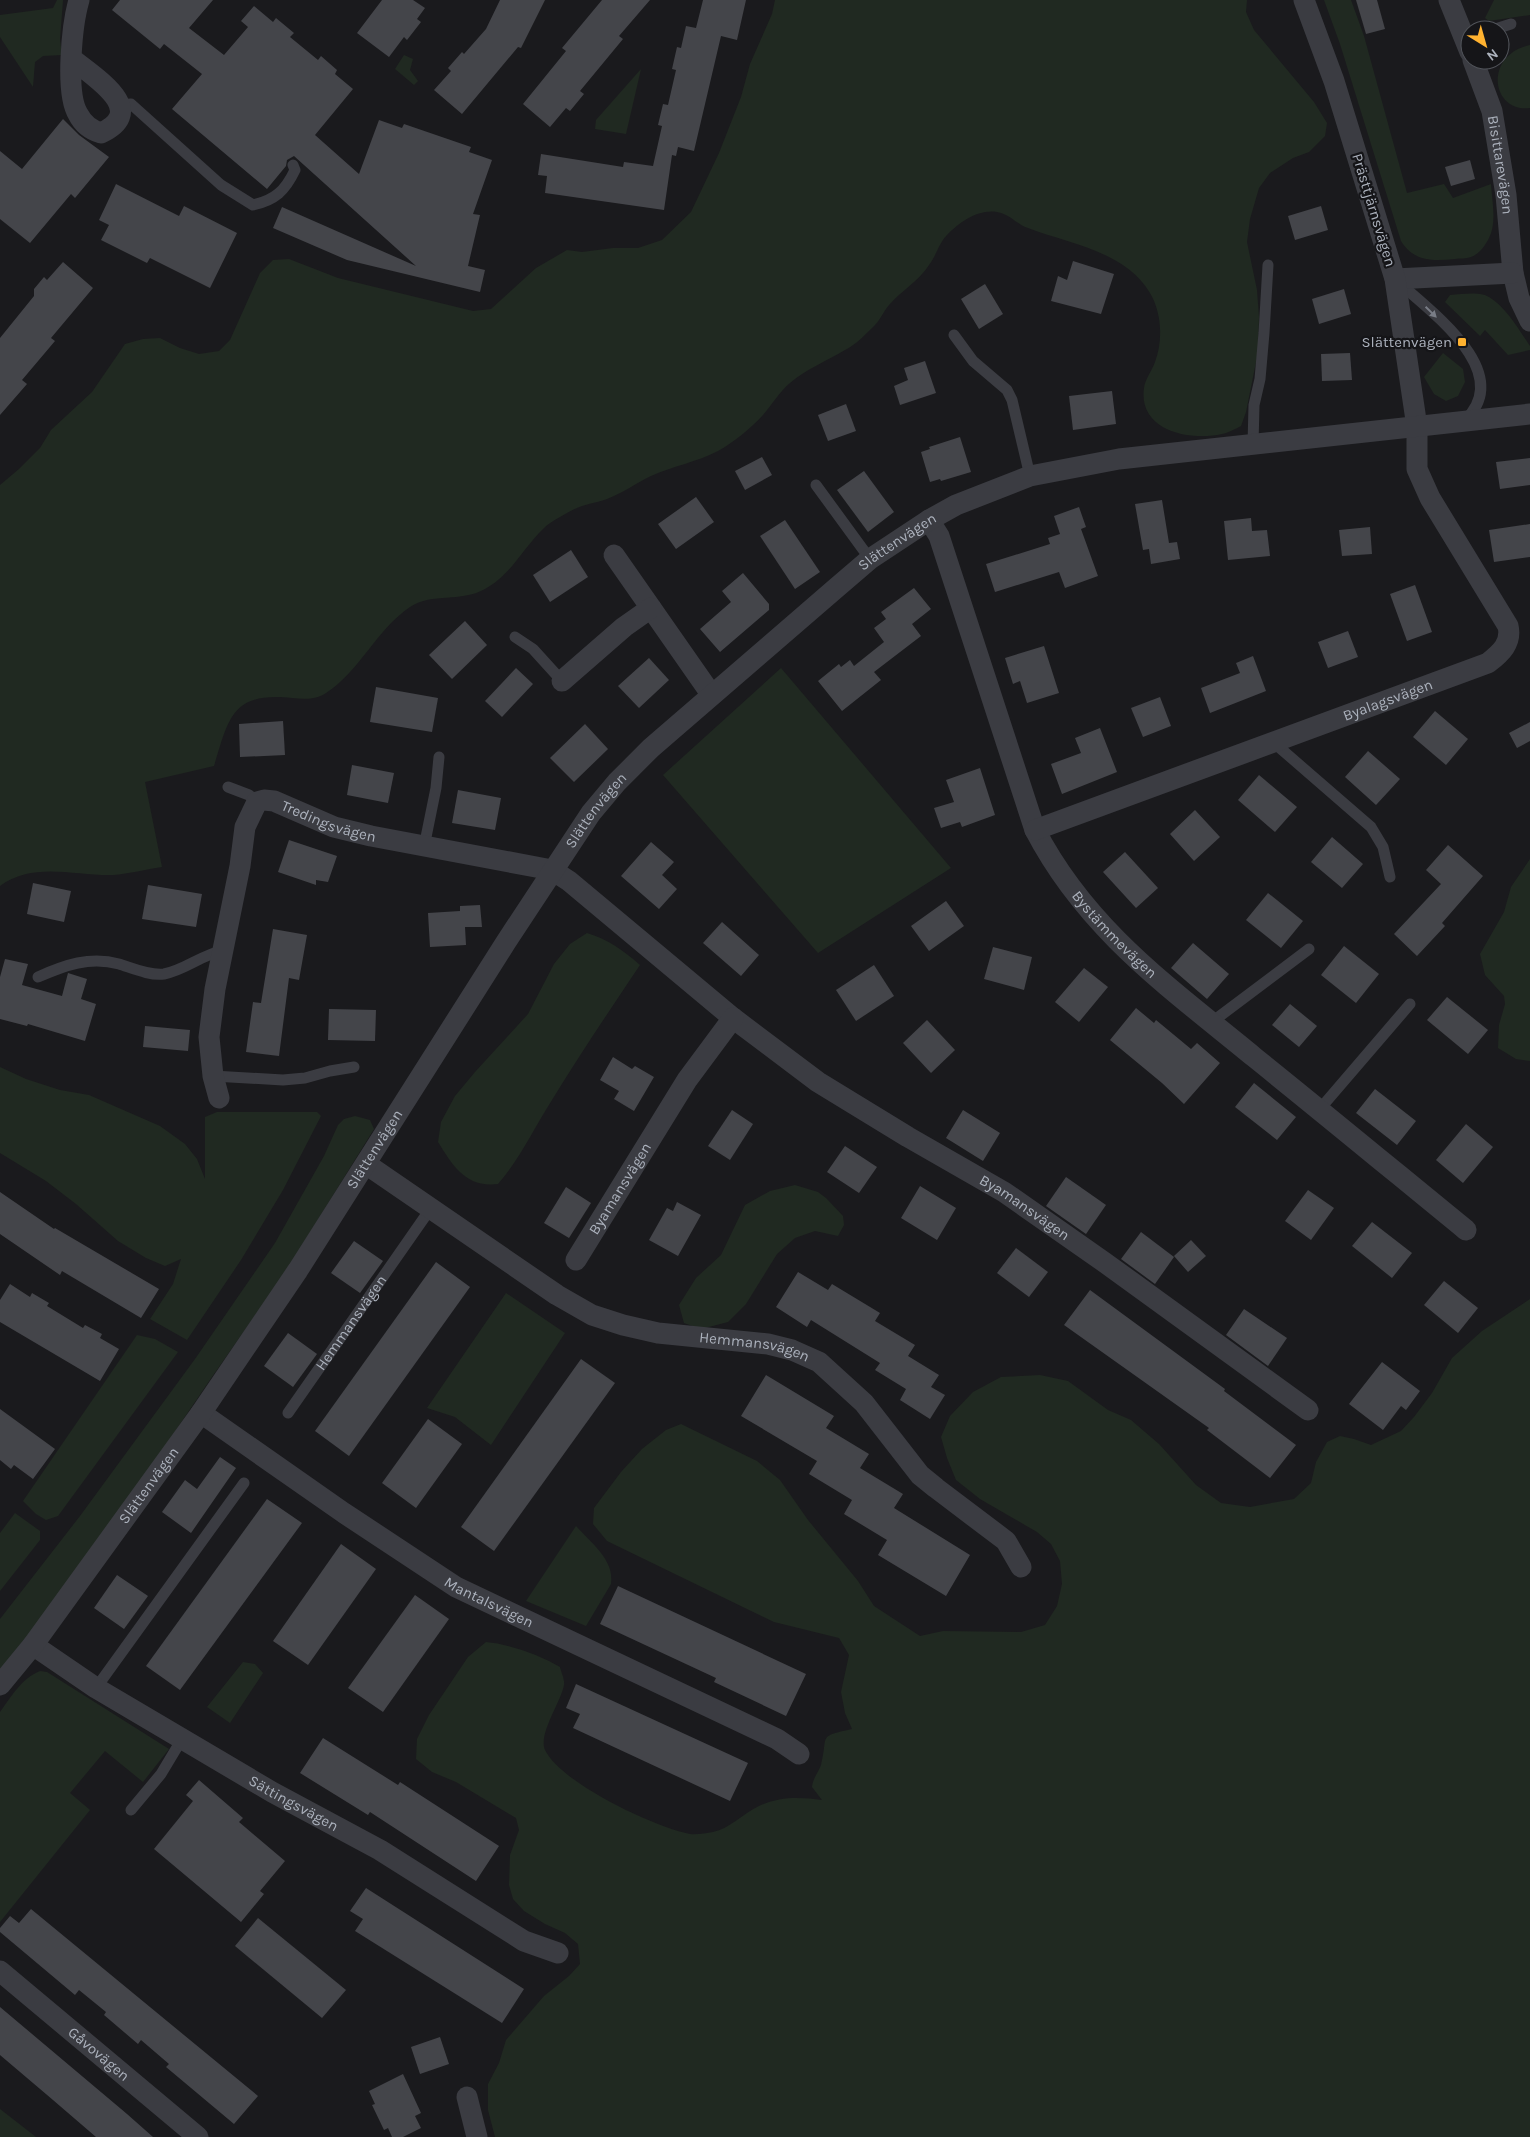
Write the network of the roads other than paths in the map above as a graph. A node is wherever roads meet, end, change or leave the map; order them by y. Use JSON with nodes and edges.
{"nodes":[{"id":1,"x":79,"y":0,"type":"edge"},
{"id":2,"x":1304,"y":0,"type":"edge"},
{"id":3,"x":1449,"y":0,"type":"edge"},
{"id":4,"x":1460,"y":24,"type":"edge"},
{"id":5,"x":71,"y":58,"type":"junction"},
{"id":6,"x":1477,"y":70,"type":"edge"},
{"id":7,"x":121,"y":106,"type":"junction"},
{"id":8,"x":293,"y":165,"type":"dead end"},
{"id":9,"x":1268,"y":265,"type":"dead end"},
{"id":10,"x":1513,"y":273,"type":"junction"},
{"id":11,"x":1395,"y":279,"type":"junction"},
{"id":12,"x":1530,"y":321,"type":"edge"},
{"id":13,"x":954,"y":335,"type":"dead end"},
{"id":14,"x":1530,"y":414,"type":"edge"},
{"id":15,"x":1464,"y":422,"type":"junction"},
{"id":16,"x":1417,"y":427,"type":"junction"},
{"id":17,"x":1253,"y":445,"type":"junction"},
{"id":18,"x":1030,"y":476,"type":"junction"},
{"id":19,"x":816,"y":485,"type":"dead end"},
{"id":20,"x":929,"y":520,"type":"junction"},
{"id":21,"x":614,"y":555,"type":"dead end"},
{"id":22,"x":870,"y":560,"type":"junction"},
{"id":23,"x":651,"y":608,"type":"junction"},
{"id":24,"x":515,"y":637,"type":"dead end"},
{"id":25,"x":562,"y":681,"type":"joint"},
{"id":26,"x":711,"y":694,"type":"junction"},
{"id":27,"x":1273,"y":742,"type":"junction"},
{"id":28,"x":439,"y":757,"type":"dead end"},
{"id":29,"x":228,"y":787,"type":"dead end"},
{"id":30,"x":257,"y":802,"type":"junction"},
{"id":31,"x":1035,"y":830,"type":"junction"},
{"id":32,"x":424,"y":847,"type":"junction"},
{"id":33,"x":552,"y":870,"type":"junction"},
{"id":34,"x":1390,"y":877,"type":"dead end"},
{"id":35,"x":1309,"y":949,"type":"dead end"},
{"id":36,"x":224,"y":950,"type":"junction"},
{"id":37,"x":38,"y":977,"type":"dead end"},
{"id":38,"x":1410,"y":1004,"type":"dead end"},
{"id":39,"x":733,"y":1018,"type":"junction"},
{"id":40,"x":1212,"y":1022,"type":"junction"},
{"id":41,"x":354,"y":1068,"type":"dead end"},
{"id":42,"x":213,"y":1076,"type":"junction"},
{"id":43,"x":219,"y":1098,"type":"dead end"},
{"id":44,"x":1319,"y":1110,"type":"junction"},
{"id":45,"x":366,"y":1164,"type":"junction"},
{"id":46,"x":431,"y":1208,"type":"junction"},
{"id":47,"x":1466,"y":1230,"type":"dead end"},
{"id":48,"x":576,"y":1260,"type":"dead end"},
{"id":49,"x":1308,"y":1410,"type":"dead end"},
{"id":50,"x":201,"y":1413,"type":"junction"},
{"id":51,"x":288,"y":1413,"type":"dead end"},
{"id":52,"x":244,"y":1483,"type":"dead end"},
{"id":53,"x":1021,"y":1567,"type":"dead end"},
{"id":54,"x":33,"y":1645,"type":"junction"},
{"id":55,"x":0,"y":1686,"type":"edge"},
{"id":56,"x":96,"y":1688,"type":"junction"},
{"id":57,"x":182,"y":1739,"type":"junction"},
{"id":58,"x":800,"y":1754,"type":"dead end"},
{"id":59,"x":131,"y":1810,"type":"dead end"},
{"id":60,"x":558,"y":1952,"type":"dead end"},
{"id":61,"x":0,"y":1971,"type":"edge"},
{"id":62,"x":467,"y":2098,"type":"dead end"},
{"id":63,"x":198,"y":2137,"type":"edge"},
{"id":64,"x":478,"y":2137,"type":"edge"}],
"edges":[{"from":1,"to":5,"type":"street"},
{"from":2,"to":11,"type":"street","name":"Prästtjärnsvägen"},
{"from":3,"to":4,"type":"street"},
{"from":5,"to":7,"type":"street"},
{"from":5,"to":7,"type":"street"},
{"from":6,"to":10,"type":"street","name":"Bisittarevägen"},
{"from":7,"to":8,"type":"lane"},
{"from":9,"to":17,"type":"lane"},
{"from":10,"to":11,"type":"street"},
{"from":10,"to":12,"type":"street","name":"Bisittarevägen"},
{"from":11,"to":15,"type":"lane","one_way":true},
{"from":11,"to":16,"type":"street","name":"Prästtjärnsvägen"},
{"from":13,"to":18,"type":"lane"},
{"from":14,"to":15,"type":"street","name":"Slättenvägen"},
{"from":15,"to":16,"type":"street","name":"Slättenvägen"},
{"from":16,"to":17,"type":"street","name":"Slättenvägen"},
{"from":16,"to":27,"type":"street","name":"Byalagsvägen"},
{"from":17,"to":18,"type":"street","name":"Slättenvägen"},
{"from":18,"to":20,"type":"street","name":"Slättenvägen"},
{"from":19,"to":22,"type":"lane"},
{"from":20,"to":22,"type":"street","name":"Slättenvägen"},
{"from":20,"to":31,"type":"street","name":"Bystämmevägen"},
{"from":21,"to":23,"type":"street"},
{"from":22,"to":26,"type":"street","name":"Slättenvägen"},
{"from":23,"to":25,"type":"street"},
{"from":23,"to":26,"type":"street"},
{"from":24,"to":25,"type":"lane"},
{"from":26,"to":33,"type":"street","name":"Slättenvägen"},
{"from":27,"to":31,"type":"street","name":"Byalagsvägen"},
{"from":27,"to":34,"type":"lane"},
{"from":28,"to":32,"type":"lane"},
{"from":29,"to":30,"type":"lane"},
{"from":30,"to":32,"type":"street","name":"Tredingsvägen"},
{"from":30,"to":36,"type":"street"},
{"from":31,"to":40,"type":"street","name":"Bystämmevägen"},
{"from":32,"to":33,"type":"street","name":"Tredingsvägen"},
{"from":33,"to":39,"type":"street","name":"Byamansvägen"},
{"from":33,"to":45,"type":"street","name":"Slättenvägen"},
{"from":35,"to":40,"type":"lane"},
{"from":36,"to":37,"type":"lane"},
{"from":36,"to":42,"type":"street"},
{"from":38,"to":44,"type":"lane"},
{"from":39,"to":48,"type":"street","name":"Byamansvägen"},
{"from":39,"to":49,"type":"street","name":"Byamansvägen"},
{"from":40,"to":44,"type":"street","name":"Bystämmevägen"},
{"from":41,"to":42,"type":"lane"},
{"from":42,"to":43,"type":"street"},
{"from":44,"to":47,"type":"street","name":"Bystämmevägen"},
{"from":45,"to":46,"type":"street","name":"Hemmansvägen"},
{"from":45,"to":50,"type":"street","name":"Slättenvägen"},
{"from":46,"to":51,"type":"lane","name":"Hemmansvägen"},
{"from":46,"to":53,"type":"street","name":"Hemmansvägen"},
{"from":50,"to":54,"type":"street","name":"Slättenvägen"},
{"from":50,"to":58,"type":"street","name":"Mantalsvägen"},
{"from":52,"to":56,"type":"lane"},
{"from":54,"to":55,"type":"street","name":"Slättenvägen"},
{"from":54,"to":56,"type":"street","name":"Sättingsvägen"},
{"from":56,"to":57,"type":"street","name":"Sättingsvägen"},
{"from":57,"to":59,"type":"lane"},
{"from":57,"to":60,"type":"street","name":"Sättingsvägen"},
{"from":61,"to":63,"type":"street","name":"Gåvovägen"},
{"from":62,"to":64,"type":"street"}]}
